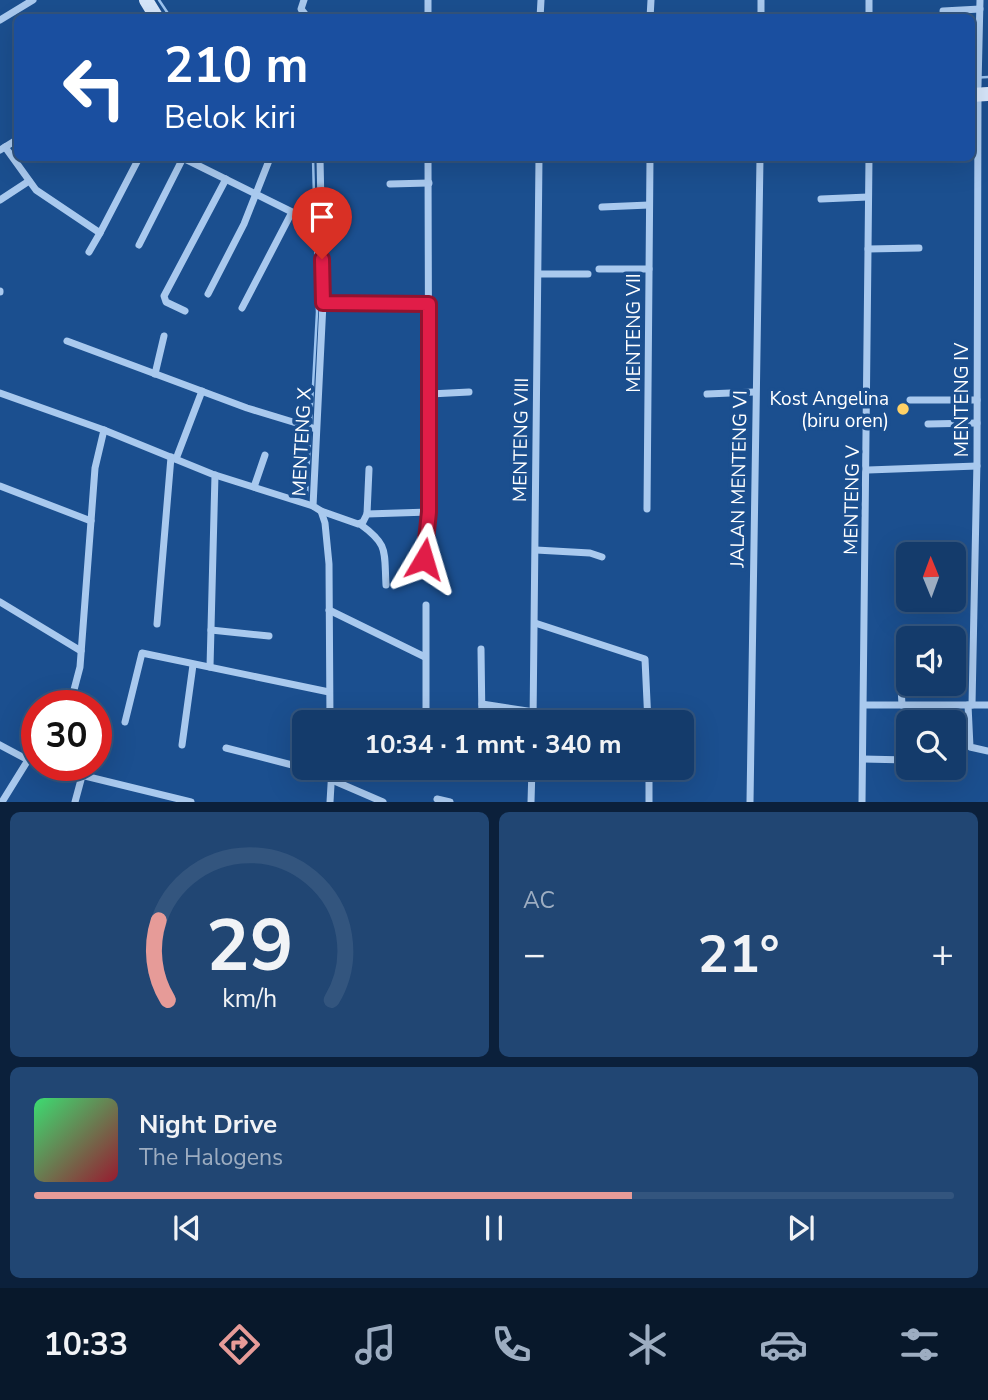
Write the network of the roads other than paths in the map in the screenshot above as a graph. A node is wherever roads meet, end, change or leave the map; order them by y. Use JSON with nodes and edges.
{"nodes":[{"id":1,"x":33,"y":0,"type":"edge"},
{"id":2,"x":980,"y":4,"type":"edge"},
{"id":3,"x":943,"y":11,"type":"dead end"},
{"id":4,"x":0,"y":20,"type":"edge"},
{"id":5,"x":979,"y":91,"type":"edge"},
{"id":6,"x":3,"y":148,"type":"edge"},
{"id":7,"x":137,"y":161,"type":"edge"},
{"id":8,"x":181,"y":161,"type":"edge"},
{"id":9,"x":189,"y":161,"type":"edge"},
{"id":10,"x":269,"y":161,"type":"edge"},
{"id":11,"x":320,"y":161,"type":"edge"},
{"id":12,"x":428,"y":161,"type":"edge"},
{"id":13,"x":539,"y":161,"type":"edge"},
{"id":14,"x":650,"y":161,"type":"edge"},
{"id":15,"x":760,"y":161,"type":"edge"},
{"id":16,"x":869,"y":161,"type":"edge"},
{"id":17,"x":984,"y":162,"type":"edge"},
{"id":18,"x":226,"y":179,"type":"junction"},
{"id":19,"x":29,"y":181,"type":"junction"},
{"id":20,"x":429,"y":183,"type":"junction"},
{"id":21,"x":390,"y":184,"type":"dead end"},
{"id":22,"x":258,"y":195,"type":"junction"},
{"id":23,"x":868,"y":197,"type":"junction"},
{"id":24,"x":821,"y":199,"type":"dead end"},
{"id":25,"x":0,"y":200,"type":"edge"},
{"id":26,"x":649,"y":205,"type":"junction"},
{"id":27,"x":602,"y":206,"type":"dead end"},
{"id":28,"x":292,"y":214,"type":"junction"},
{"id":29,"x":321,"y":215,"type":"junction"},
{"id":30,"x":100,"y":233,"type":"junction"},
{"id":31,"x":139,"y":245,"type":"dead end"},
{"id":32,"x":919,"y":248,"type":"dead end"},
{"id":33,"x":868,"y":249,"type":"junction"},
{"id":34,"x":89,"y":252,"type":"dead end"},
{"id":35,"x":978,"y":254,"type":"junction"},
{"id":36,"x":988,"y":254,"type":"edge"},
{"id":37,"x":649,"y":268,"type":"junction"},
{"id":38,"x":599,"y":269,"type":"dead end"},
{"id":39,"x":539,"y":274,"type":"junction"},
{"id":40,"x":588,"y":274,"type":"dead end"},
{"id":41,"x":208,"y":294,"type":"dead end"},
{"id":42,"x":323,"y":303,"type":"junction"},
{"id":43,"x":429,"y":304,"type":"junction"},
{"id":44,"x":242,"y":308,"type":"dead end"},
{"id":45,"x":185,"y":311,"type":"dead end"},
{"id":46,"x":164,"y":336,"type":"dead end"},
{"id":47,"x":67,"y":341,"type":"dead end"},
{"id":48,"x":155,"y":374,"type":"junction"},
{"id":49,"x":202,"y":391,"type":"junction"},
{"id":50,"x":469,"y":392,"type":"dead end"},
{"id":51,"x":754,"y":392,"type":"junction"},
{"id":52,"x":0,"y":393,"type":"edge"},
{"id":53,"x":430,"y":394,"type":"junction"},
{"id":54,"x":707,"y":394,"type":"dead end"},
{"id":55,"x":910,"y":400,"type":"dead end"},
{"id":56,"x":977,"y":400,"type":"junction"},
{"id":57,"x":976,"y":423,"type":"junction"},
{"id":58,"x":928,"y":424,"type":"dead end"},
{"id":59,"x":316,"y":429,"type":"junction"},
{"id":60,"x":104,"y":430,"type":"junction"},
{"id":61,"x":265,"y":455,"type":"dead end"},
{"id":62,"x":174,"y":458,"type":"junction"},
{"id":63,"x":977,"y":466,"type":"junction"},
{"id":64,"x":369,"y":469,"type":"dead end"},
{"id":65,"x":867,"y":470,"type":"junction"},
{"id":66,"x":215,"y":475,"type":"junction"},
{"id":67,"x":0,"y":486,"type":"edge"},
{"id":68,"x":254,"y":487,"type":"junction"},
{"id":69,"x":313,"y":506,"type":"junction"},
{"id":70,"x":647,"y":509,"type":"dead end"},
{"id":71,"x":321,"y":511,"type":"junction"},
{"id":72,"x":429,"y":512,"type":"junction"},
{"id":73,"x":367,"y":514,"type":"junction"},
{"id":74,"x":91,"y":521,"type":"junction"},
{"id":75,"x":360,"y":524,"type":"junction"},
{"id":76,"x":536,"y":550,"type":"junction"},
{"id":77,"x":602,"y":557,"type":"dead end"},
{"id":78,"x":424,"y":559,"type":"dead end"},
{"id":79,"x":386,"y":585,"type":"dead end"},
{"id":80,"x":0,"y":602,"type":"edge"},
{"id":81,"x":426,"y":605,"type":"dead end"},
{"id":82,"x":330,"y":610,"type":"junction"},
{"id":83,"x":535,"y":623,"type":"junction"},
{"id":84,"x":157,"y":624,"type":"dead end"},
{"id":85,"x":211,"y":630,"type":"junction"},
{"id":86,"x":269,"y":636,"type":"dead end"},
{"id":87,"x":481,"y":649,"type":"dead end"},
{"id":88,"x":81,"y":651,"type":"junction"},
{"id":89,"x":425,"y":657,"type":"junction"},
{"id":90,"x":193,"y":665,"type":"junction"},
{"id":91,"x":210,"y":667,"type":"junction"},
{"id":92,"x":74,"y":690,"type":"edge"},
{"id":93,"x":329,"y":692,"type":"junction"},
{"id":94,"x":902,"y":696,"type":"edge"},
{"id":95,"x":482,"y":704,"type":"junction"},
{"id":96,"x":864,"y":705,"type":"junction"},
{"id":97,"x":902,"y":705,"type":"junction"},
{"id":98,"x":970,"y":705,"type":"junction"},
{"id":99,"x":988,"y":705,"type":"edge"},
{"id":100,"x":330,"y":710,"type":"edge"},
{"id":101,"x":426,"y":710,"type":"edge"},
{"id":102,"x":482,"y":710,"type":"edge"},
{"id":103,"x":521,"y":710,"type":"edge"},
{"id":104,"x":534,"y":710,"type":"edge"},
{"id":105,"x":647,"y":710,"type":"edge"},
{"id":106,"x":125,"y":722,"type":"dead end"},
{"id":107,"x":182,"y":744,"type":"dead end"},
{"id":108,"x":0,"y":745,"type":"edge"},
{"id":109,"x":226,"y":748,"type":"dead end"},
{"id":110,"x":988,"y":751,"type":"edge"},
{"id":111,"x":21,"y":757,"type":"edge"},
{"id":112,"x":863,"y":759,"type":"junction"},
{"id":113,"x":896,"y":760,"type":"edge"},
{"id":114,"x":292,"y":765,"type":"edge"},
{"id":115,"x":21,"y":770,"type":"edge"},
{"id":116,"x":332,"y":780,"type":"edge"},
{"id":117,"x":343,"y":780,"type":"edge"},
{"id":118,"x":532,"y":780,"type":"edge"},
{"id":119,"x":649,"y":780,"type":"edge"},
{"id":120,"x":81,"y":781,"type":"edge"},
{"id":121,"x":103,"y":781,"type":"edge"},
{"id":122,"x":437,"y":799,"type":"dead end"},
{"id":123,"x":2,"y":802,"type":"edge"},
{"id":124,"x":75,"y":802,"type":"edge"},
{"id":125,"x":191,"y":802,"type":"edge"},
{"id":126,"x":330,"y":802,"type":"edge"},
{"id":127,"x":383,"y":802,"type":"edge"},
{"id":128,"x":450,"y":802,"type":"edge"},
{"id":129,"x":531,"y":802,"type":"edge"},
{"id":130,"x":649,"y":802,"type":"edge"},
{"id":131,"x":750,"y":802,"type":"edge"},
{"id":132,"x":862,"y":802,"type":"edge"}],
"edges":[{"from":1,"to":4,"type":"street"},
{"from":2,"to":3,"type":"street"},
{"from":2,"to":5,"type":"street","name":"MENTENG IV"},
{"from":5,"to":17,"type":"street","name":"MENTENG IV"},
{"from":6,"to":19,"type":"street"},
{"from":7,"to":30,"type":"street"},
{"from":8,"to":31,"type":"street"},
{"from":9,"to":18,"type":"street"},
{"from":10,"to":22,"type":"street"},
{"from":11,"to":29,"type":"street","name":"MENTENG X"},
{"from":12,"to":20,"type":"street"},
{"from":13,"to":39,"type":"street","name":"MENTENG VIII"},
{"from":14,"to":26,"type":"street","name":"MENTENG VII"},
{"from":15,"to":51,"type":"street","name":"JALAN MENTENG VI"},
{"from":16,"to":23,"type":"street","name":"MENTENG V"},
{"from":17,"to":35,"type":"street","name":"MENTENG IV"},
{"from":18,"to":22,"type":"street"},
{"from":18,"to":45,"type":"street"},
{"from":19,"to":25,"type":"street"},
{"from":19,"to":30,"type":"street"},
{"from":20,"to":21,"type":"street"},
{"from":20,"to":43,"type":"street"},
{"from":22,"to":28,"type":"street"},
{"from":22,"to":41,"type":"street"},
{"from":23,"to":24,"type":"street"},
{"from":23,"to":33,"type":"street","name":"MENTENG V"},
{"from":26,"to":27,"type":"street"},
{"from":26,"to":37,"type":"street","name":"MENTENG VII"},
{"from":28,"to":29,"type":"street"},
{"from":28,"to":44,"type":"street"},
{"from":29,"to":42,"type":"street","name":"MENTENG X"},
{"from":30,"to":34,"type":"street"},
{"from":32,"to":33,"type":"street"},
{"from":33,"to":65,"type":"street","name":"MENTENG V"},
{"from":35,"to":36,"type":"street"},
{"from":35,"to":56,"type":"street","name":"MENTENG IV"},
{"from":37,"to":38,"type":"street"},
{"from":37,"to":70,"type":"street","name":"MENTENG VII"},
{"from":39,"to":40,"type":"street"},
{"from":39,"to":76,"type":"street","name":"MENTENG VIII"},
{"from":42,"to":43,"type":"street"},
{"from":42,"to":59,"type":"street","name":"MENTENG X"},
{"from":43,"to":53,"type":"street"},
{"from":46,"to":48,"type":"street"},
{"from":47,"to":48,"type":"street"},
{"from":48,"to":49,"type":"street"},
{"from":49,"to":59,"type":"street"},
{"from":49,"to":62,"type":"street"},
{"from":50,"to":53,"type":"street"},
{"from":51,"to":54,"type":"street"},
{"from":51,"to":131,"type":"street","name":"JALAN MENTENG VI"},
{"from":52,"to":60,"type":"street"},
{"from":53,"to":72,"type":"street"},
{"from":55,"to":56,"type":"street"},
{"from":56,"to":57,"type":"street","name":"MENTENG IV"},
{"from":57,"to":58,"type":"street"},
{"from":57,"to":63,"type":"street","name":"MENTENG IV"},
{"from":59,"to":69,"type":"street","name":"MENTENG X"},
{"from":60,"to":62,"type":"street"},
{"from":60,"to":74,"type":"street"},
{"from":61,"to":68,"type":"street"},
{"from":62,"to":66,"type":"street"},
{"from":62,"to":84,"type":"street"},
{"from":63,"to":65,"type":"street"},
{"from":63,"to":98,"type":"street","name":"MENTENG IV"},
{"from":64,"to":73,"type":"street"},
{"from":65,"to":96,"type":"street","name":"MENTENG V"},
{"from":66,"to":68,"type":"street"},
{"from":66,"to":85,"type":"street"},
{"from":67,"to":74,"type":"street"},
{"from":68,"to":69,"type":"street"},
{"from":69,"to":71,"type":"street","name":"MENTENG X"},
{"from":71,"to":75,"type":"street"},
{"from":71,"to":82,"type":"street","name":"MENTENG X"},
{"from":72,"to":73,"type":"street"},
{"from":72,"to":78,"type":"street"},
{"from":73,"to":75,"type":"street"},
{"from":74,"to":88,"type":"street"},
{"from":75,"to":79,"type":"street"},
{"from":76,"to":77,"type":"street"},
{"from":76,"to":83,"type":"street","name":"MENTENG VIII"},
{"from":80,"to":88,"type":"street"},
{"from":81,"to":89,"type":"street"},
{"from":82,"to":89,"type":"street"},
{"from":82,"to":93,"type":"street","name":"MENTENG X"},
{"from":83,"to":104,"type":"street","name":"MENTENG VIII"},
{"from":83,"to":105,"type":"street"},
{"from":85,"to":86,"type":"street"},
{"from":85,"to":91,"type":"street"},
{"from":87,"to":95,"type":"street"},
{"from":88,"to":92,"type":"street"},
{"from":89,"to":101,"type":"street"},
{"from":90,"to":91,"type":"street"},
{"from":90,"to":106,"type":"street"},
{"from":90,"to":107,"type":"street"},
{"from":91,"to":93,"type":"street"},
{"from":93,"to":100,"type":"street","name":"MENTENG X"},
{"from":94,"to":97,"type":"street"},
{"from":95,"to":102,"type":"street"},
{"from":95,"to":103,"type":"street"},
{"from":96,"to":97,"type":"street"},
{"from":96,"to":112,"type":"street","name":"MENTENG V"},
{"from":97,"to":98,"type":"street"},
{"from":98,"to":99,"type":"street"},
{"from":98,"to":110,"type":"street","name":"MENTENG IV"},
{"from":108,"to":111,"type":"street"},
{"from":109,"to":114,"type":"street"},
{"from":112,"to":113,"type":"street"},
{"from":112,"to":132,"type":"street","name":"MENTENG V"},
{"from":115,"to":123,"type":"street"},
{"from":116,"to":126,"type":"street"},
{"from":117,"to":127,"type":"street"},
{"from":118,"to":129,"type":"street"},
{"from":119,"to":130,"type":"street"},
{"from":120,"to":124,"type":"street"},
{"from":121,"to":125,"type":"street"},
{"from":122,"to":128,"type":"street"}]}
